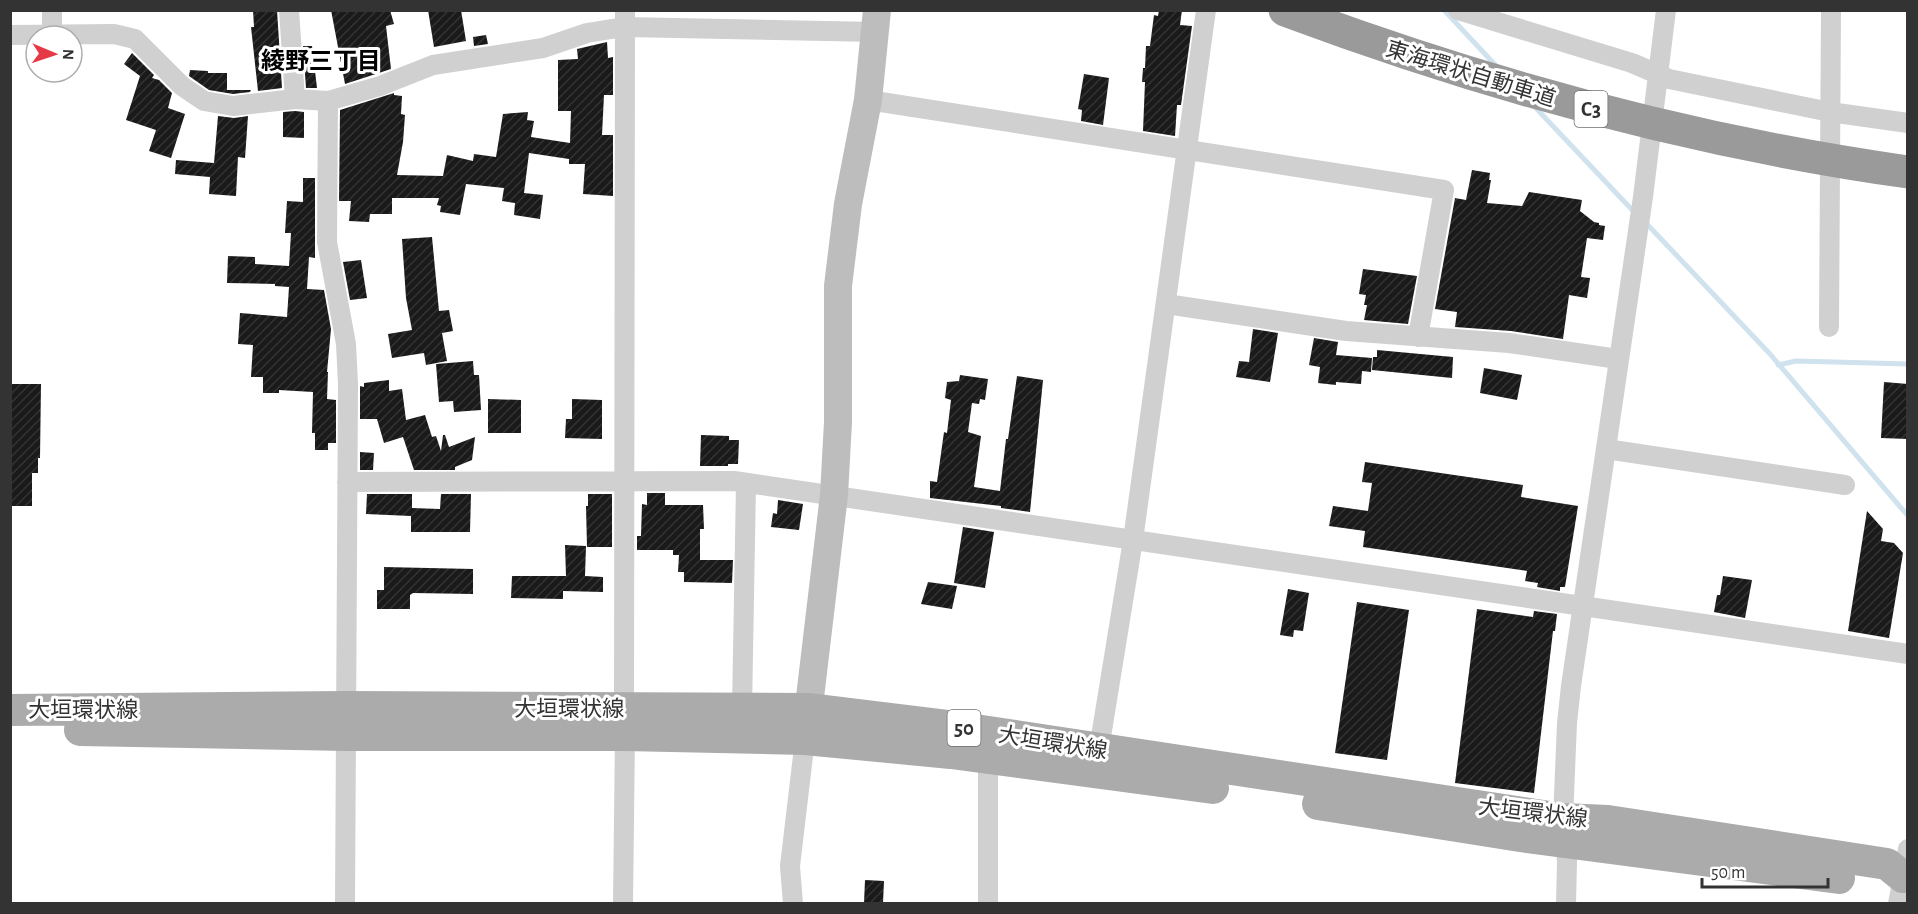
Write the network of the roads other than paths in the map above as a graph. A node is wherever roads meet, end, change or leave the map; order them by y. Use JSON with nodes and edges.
{"nodes":[{"id":1,"x":289,"y":10,"type":"edge"},
{"id":2,"x":1206,"y":10,"type":"edge"},
{"id":3,"x":1285,"y":10,"type":"edge"},
{"id":4,"x":1666,"y":10,"type":"edge"},
{"id":5,"x":1831,"y":10,"type":"edge"},
{"id":6,"x":1464,"y":13,"type":"edge"},
{"id":7,"x":625,"y":19,"type":"edge"},
{"id":8,"x":876,"y":21,"type":"edge"},
{"id":9,"x":84,"y":34,"type":"edge"},
{"id":10,"x":1659,"y":75,"type":"junction"},
{"id":11,"x":295,"y":99,"type":"junction"},
{"id":12,"x":868,"y":100,"type":"junction"},
{"id":13,"x":328,"y":101,"type":"junction"},
{"id":14,"x":1830,"y":112,"type":"junction"},
{"id":15,"x":1908,"y":123,"type":"edge"},
{"id":16,"x":1187,"y":150,"type":"junction"},
{"id":17,"x":1908,"y":172,"type":"edge"},
{"id":18,"x":1166,"y":304,"type":"junction"},
{"id":19,"x":1829,"y":327,"type":"dead end"},
{"id":20,"x":1418,"y":337,"type":"junction"},
{"id":21,"x":1618,"y":359,"type":"junction"},
{"id":22,"x":1606,"y":449,"type":"junction"},
{"id":23,"x":347,"y":482,"type":"junction"},
{"id":24,"x":623,"y":483,"type":"junction"},
{"id":25,"x":746,"y":484,"type":"junction"},
{"id":26,"x":1845,"y":485,"type":"dead end"},
{"id":27,"x":834,"y":495,"type":"junction"},
{"id":28,"x":1133,"y":540,"type":"junction"},
{"id":29,"x":1582,"y":605,"type":"junction"},
{"id":30,"x":1908,"y":654,"type":"edge"},
{"id":31,"x":742,"y":709,"type":"junction"},
{"id":32,"x":10,"y":710,"type":"edge"},
{"id":33,"x":346,"y":721,"type":"junction"},
{"id":34,"x":624,"y":722,"type":"junction"},
{"id":35,"x":807,"y":724,"type":"junction"},
{"id":36,"x":10,"y":729,"type":"edge"},
{"id":37,"x":1099,"y":749,"type":"junction"},
{"id":38,"x":988,"y":758,"type":"junction"},
{"id":39,"x":1564,"y":830,"type":"junction"},
{"id":40,"x":1904,"y":877,"type":"edge"},
{"id":41,"x":345,"y":903,"type":"edge"},
{"id":42,"x":623,"y":903,"type":"edge"},
{"id":43,"x":793,"y":903,"type":"edge"},
{"id":44,"x":988,"y":903,"type":"edge"},
{"id":45,"x":1566,"y":903,"type":"edge"}],
"edges":[{"from":1,"to":11,"type":"street"},
{"from":2,"to":16,"type":"street"},
{"from":3,"to":17,"type":"highway","name":"東海環状自動車道","number":"C3","bridge":true},
{"from":4,"to":10,"type":"street"},
{"from":5,"to":14,"type":"street"},
{"from":6,"to":10,"type":"street"},
{"from":7,"to":8,"type":"street"},
{"from":7,"to":13,"type":"street"},
{"from":7,"to":24,"type":"street"},
{"from":8,"to":12,"type":"street"},
{"from":9,"to":11,"type":"street"},
{"from":10,"to":14,"type":"street"},
{"from":10,"to":21,"type":"street"},
{"from":11,"to":13,"type":"street"},
{"from":12,"to":16,"type":"street"},
{"from":12,"to":27,"type":"street"},
{"from":13,"to":23,"type":"street"},
{"from":14,"to":15,"type":"street"},
{"from":14,"to":19,"type":"street"},
{"from":16,"to":18,"type":"street"},
{"from":16,"to":20,"type":"street"},
{"from":18,"to":20,"type":"street"},
{"from":18,"to":28,"type":"street"},
{"from":20,"to":21,"type":"street"},
{"from":21,"to":22,"type":"street"},
{"from":22,"to":26,"type":"street"},
{"from":22,"to":29,"type":"street"},
{"from":23,"to":24,"type":"street"},
{"from":23,"to":33,"type":"street"},
{"from":24,"to":25,"type":"street"},
{"from":24,"to":34,"type":"street"},
{"from":25,"to":27,"type":"street"},
{"from":25,"to":31,"type":"street"},
{"from":27,"to":28,"type":"street"},
{"from":27,"to":35,"type":"street"},
{"from":28,"to":29,"type":"street"},
{"from":28,"to":37,"type":"street"},
{"from":29,"to":30,"type":"street"},
{"from":29,"to":39,"type":"street"},
{"from":31,"to":34,"type":"main road","name":"大垣環状線","number":"50"},
{"from":31,"to":35,"type":"main road","name":"大垣環状線","number":"50"},
{"from":32,"to":33,"type":"main road","name":"大垣環状線","number":"50"},
{"from":33,"to":34,"type":"main road","name":"大垣環状線","number":"50"},
{"from":33,"to":36,"type":"main road","name":"大垣環状線","number":"50"},
{"from":33,"to":41,"type":"street"},
{"from":34,"to":35,"type":"main road","name":"大垣環状線","number":"50"},
{"from":34,"to":42,"type":"street"},
{"from":35,"to":37,"type":"main road","name":"大垣環状線","number":"50"},
{"from":35,"to":38,"type":"main road","name":"大垣環状線","number":"50"},
{"from":35,"to":43,"type":"street"},
{"from":37,"to":39,"type":"main road","name":"大垣環状線","number":"50"},
{"from":38,"to":39,"type":"main road","name":"大垣環状線","number":"50"},
{"from":38,"to":44,"type":"street"},
{"from":39,"to":40,"type":"main road","name":"大垣環状線","number":"50"},
{"from":39,"to":45,"type":"street"}]}
